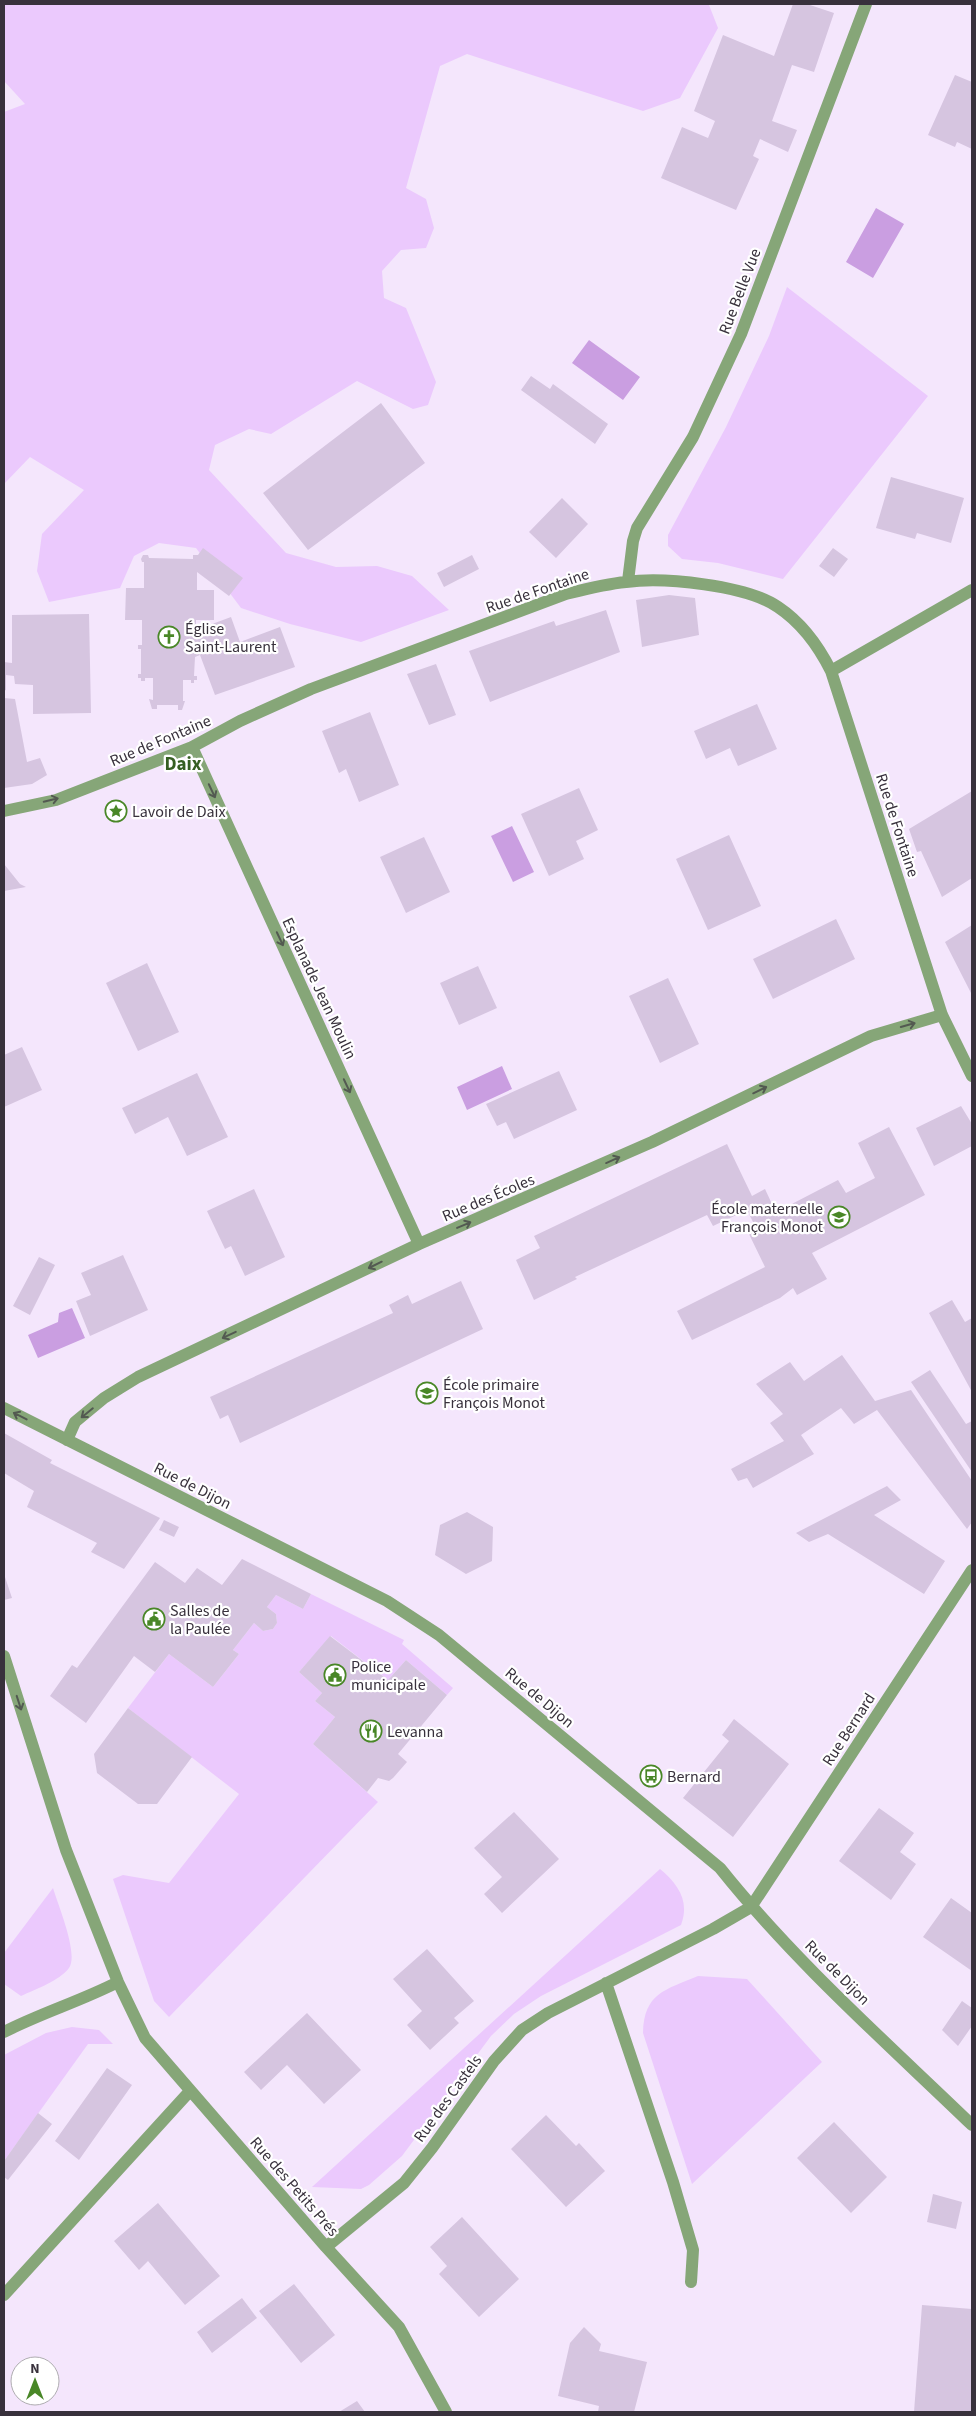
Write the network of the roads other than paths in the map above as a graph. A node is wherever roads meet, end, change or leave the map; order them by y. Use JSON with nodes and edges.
{"nodes":[{"id":1,"x":866,"y":4,"type":"edge"},
{"id":2,"x":628,"y":581,"type":"junction"},
{"id":3,"x":972,"y":590,"type":"edge"},
{"id":4,"x":831,"y":671,"type":"junction"},
{"id":5,"x":192,"y":747,"type":"junction"},
{"id":6,"x":4,"y":811,"type":"edge"},
{"id":7,"x":942,"y":1015,"type":"junction"},
{"id":8,"x":972,"y":1076,"type":"edge"},
{"id":9,"x":419,"y":1244,"type":"junction"},
{"id":10,"x":4,"y":1408,"type":"edge"},
{"id":11,"x":67,"y":1440,"type":"junction"},
{"id":12,"x":972,"y":1570,"type":"edge"},
{"id":13,"x":4,"y":1656,"type":"edge"},
{"id":14,"x":751,"y":1907,"type":"junction"},
{"id":15,"x":118,"y":1982,"type":"junction"},
{"id":16,"x":606,"y":1984,"type":"junction"},
{"id":17,"x":4,"y":2032,"type":"edge"},
{"id":18,"x":190,"y":2091,"type":"junction"},
{"id":19,"x":972,"y":2125,"type":"edge"},
{"id":20,"x":326,"y":2247,"type":"junction"},
{"id":21,"x":691,"y":2282,"type":"dead end"},
{"id":22,"x":4,"y":2295,"type":"edge"},
{"id":23,"x":446,"y":2412,"type":"edge"}],
"edges":[{"from":1,"to":2,"type":"street","name":"Rue Belle Vue"},
{"from":2,"to":4,"type":"street","name":"Rue de Fontaine"},
{"from":2,"to":5,"type":"street","name":"Rue de Fontaine"},
{"from":3,"to":4,"type":"street"},
{"from":4,"to":7,"type":"street","name":"Rue de Fontaine"},
{"from":6,"to":5,"type":"street","name":"Rue de Fontaine","one_way":true},
{"from":5,"to":9,"type":"street","name":"Esplanade Jean Moulin","one_way":true},
{"from":7,"to":8,"type":"street","name":"Rue de Fontaine"},
{"from":9,"to":7,"type":"street","name":"Rue des Écoles","one_way":true},
{"from":9,"to":11,"type":"street","name":"Rue des Écoles","one_way":true},
{"from":11,"to":10,"type":"street","name":"Rue de Dijon","one_way":true},
{"from":11,"to":14,"type":"street","name":"Rue de Dijon"},
{"from":12,"to":14,"type":"street","name":"Rue Bernard"},
{"from":13,"to":15,"type":"street","name":"Rue des Petits Prés","one_way":true},
{"from":14,"to":16,"type":"street","name":"Rue des Castels"},
{"from":14,"to":19,"type":"street","name":"Rue de Dijon"},
{"from":15,"to":17,"type":"street"},
{"from":15,"to":18,"type":"street","name":"Rue des Petits Prés"},
{"from":16,"to":20,"type":"street","name":"Rue des Castels"},
{"from":16,"to":21,"type":"street"},
{"from":18,"to":20,"type":"street","name":"Rue des Petits Prés"},
{"from":18,"to":22,"type":"street"},
{"from":20,"to":23,"type":"street","name":"Rue des Petits Prés"}]}
